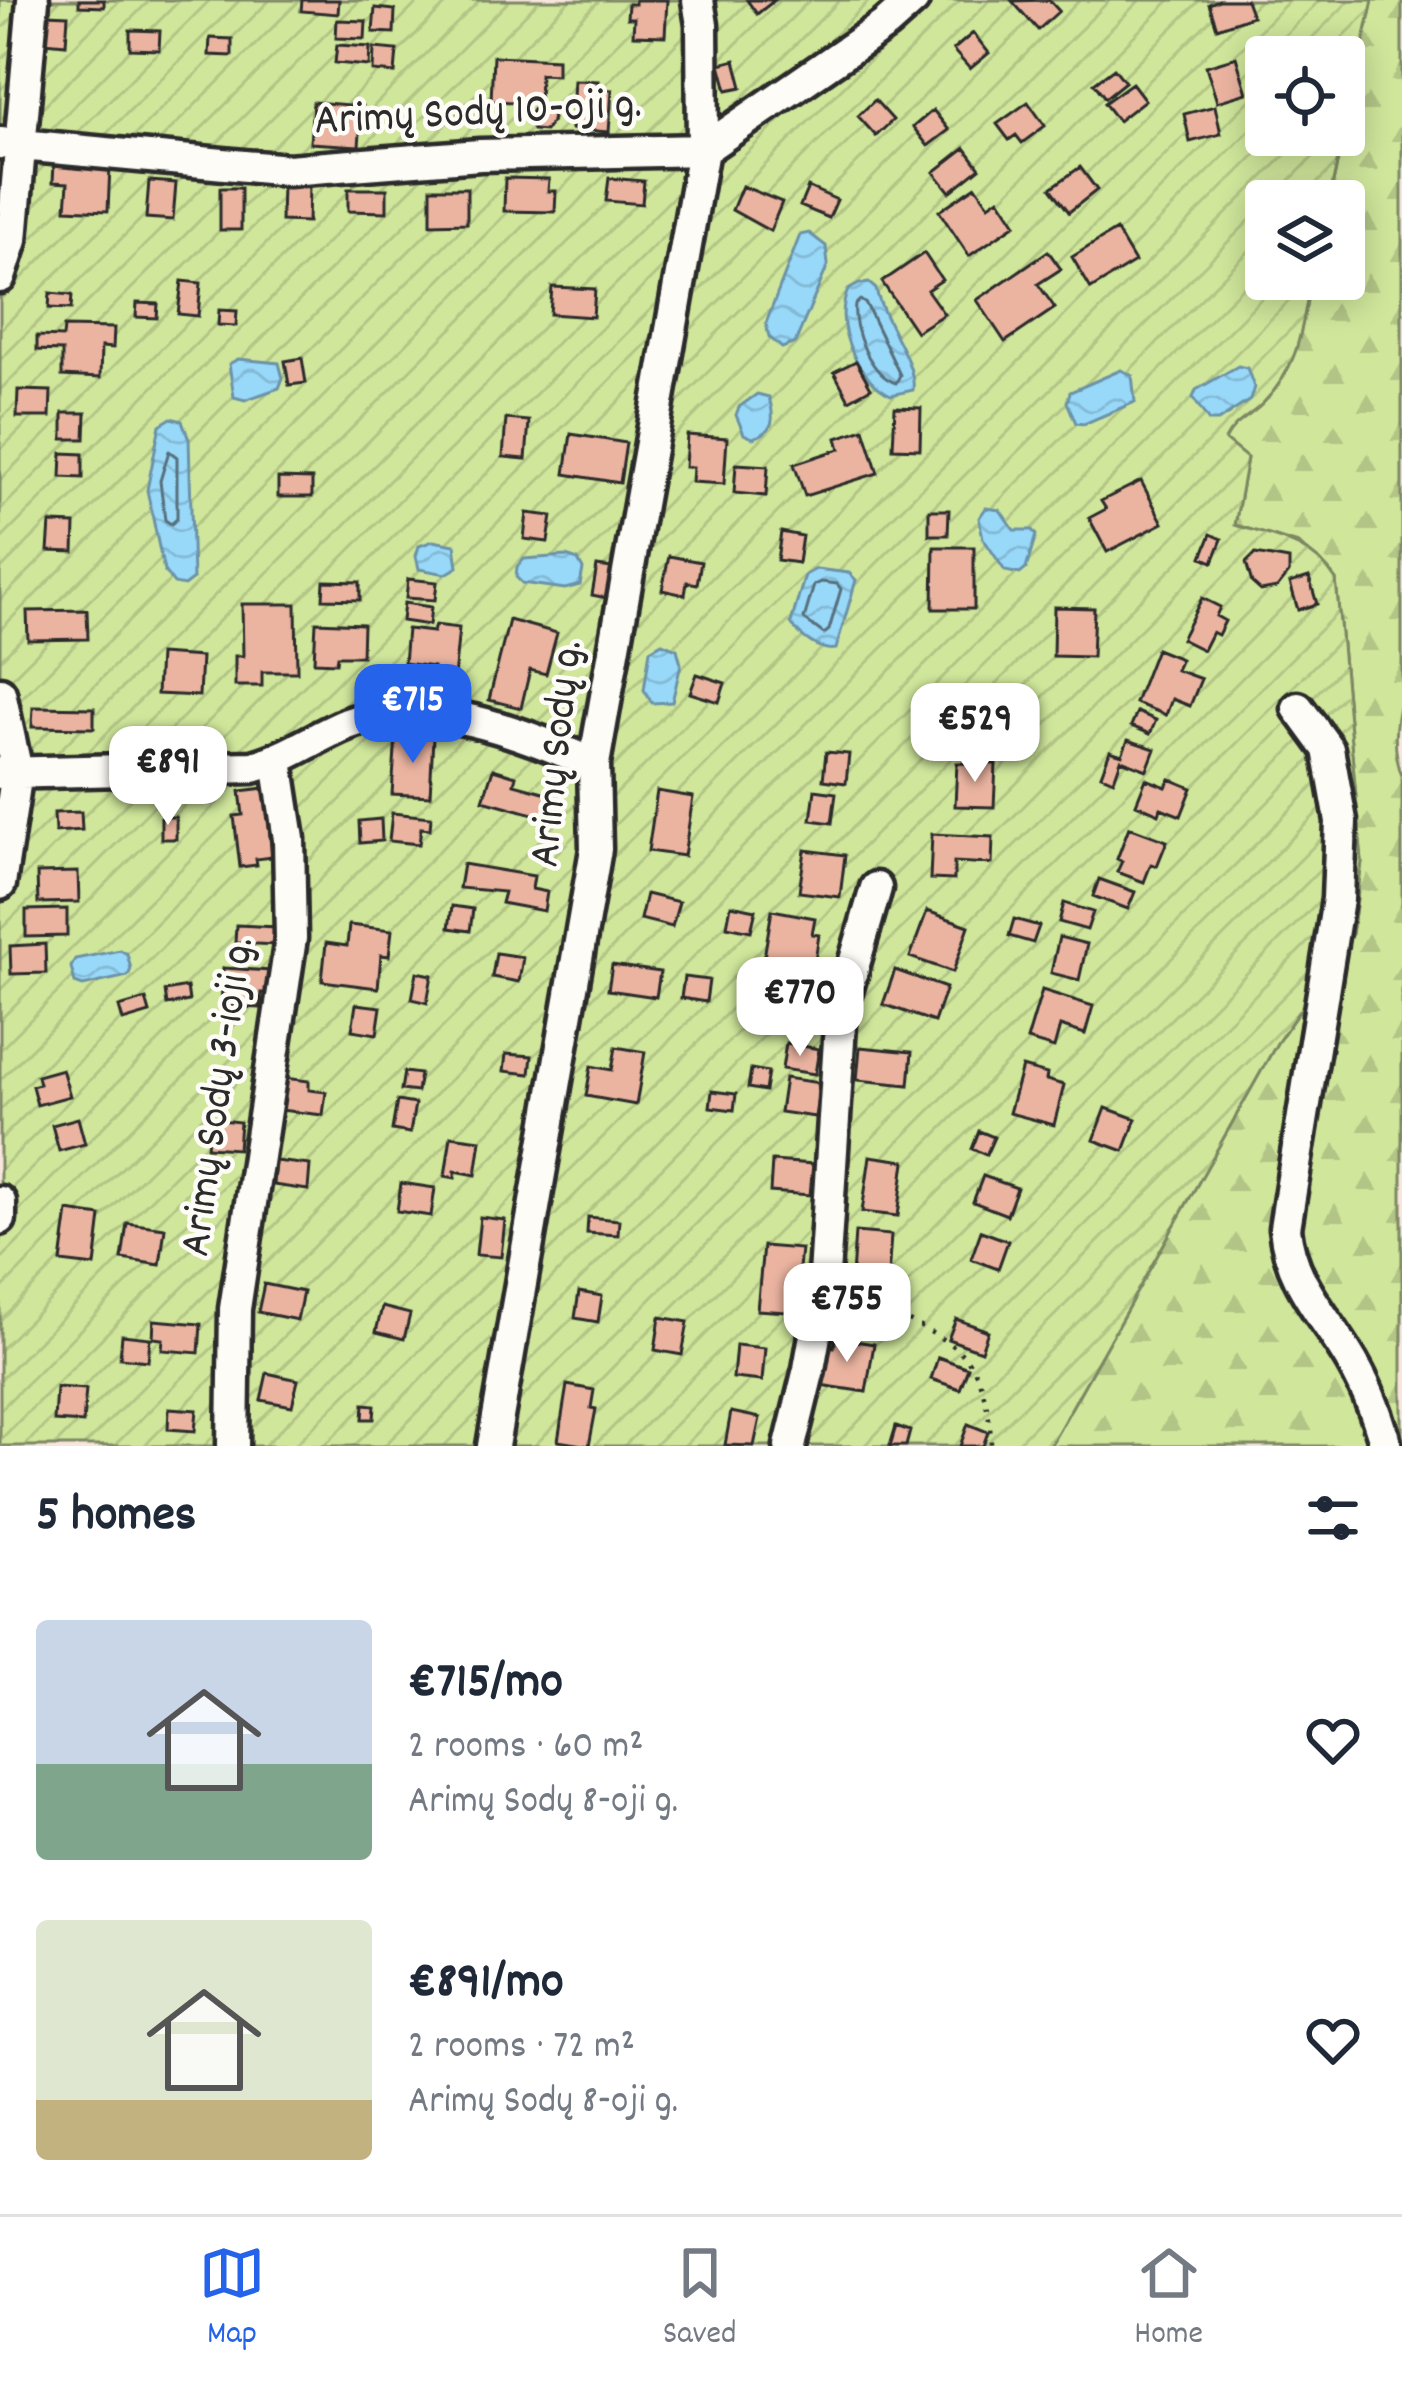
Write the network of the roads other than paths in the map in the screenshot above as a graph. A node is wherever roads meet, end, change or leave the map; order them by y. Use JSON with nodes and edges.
{"nodes":[{"id":1,"x":33,"y":0,"type":"edge"},
{"id":2,"x":698,"y":0,"type":"edge"},
{"id":3,"x":913,"y":0,"type":"edge"},
{"id":4,"x":10,"y":144,"type":"edge"},
{"id":5,"x":703,"y":150,"type":"junction"},
{"id":6,"x":0,"y":277,"type":"edge"},
{"id":7,"x":0,"y":693,"type":"edge"},
{"id":8,"x":1298,"y":709,"type":"dead end"},
{"id":9,"x":277,"y":760,"type":"junction"},
{"id":10,"x":594,"y":764,"type":"junction"},
{"id":11,"x":8,"y":772,"type":"edge"},
{"id":12,"x":0,"y":884,"type":"edge"},
{"id":13,"x":876,"y":888,"type":"dead end"},
{"id":14,"x":0,"y":1202,"type":"edge"},
{"id":15,"x":0,"y":1219,"type":"edge"},
{"id":16,"x":232,"y":1446,"type":"edge"},
{"id":17,"x":493,"y":1446,"type":"edge"},
{"id":18,"x":790,"y":1446,"type":"edge"},
{"id":19,"x":1386,"y":1446,"type":"edge"}],
"edges":[{"from":1,"to":4,"type":"street"},
{"from":2,"to":5,"type":"street","name":"Arimų Sodų g."},
{"from":3,"to":5,"type":"street","name":"Arimų Sodų 10-oji g."},
{"from":4,"to":5,"type":"street","name":"Arimų Sodų 10-oji g."},
{"from":4,"to":6,"type":"street"},
{"from":5,"to":10,"type":"street","name":"Arimų Sodų g."},
{"from":7,"to":11,"type":"street"},
{"from":8,"to":19,"type":"street"},
{"from":9,"to":10,"type":"street"},
{"from":9,"to":11,"type":"street"},
{"from":9,"to":16,"type":"street","name":"Arimų Sodų 3-ioji g."},
{"from":10,"to":17,"type":"street","name":"Arimų Sodų g."},
{"from":11,"to":12,"type":"street"},
{"from":13,"to":18,"type":"street"},
{"from":14,"to":15,"type":"street"}]}
